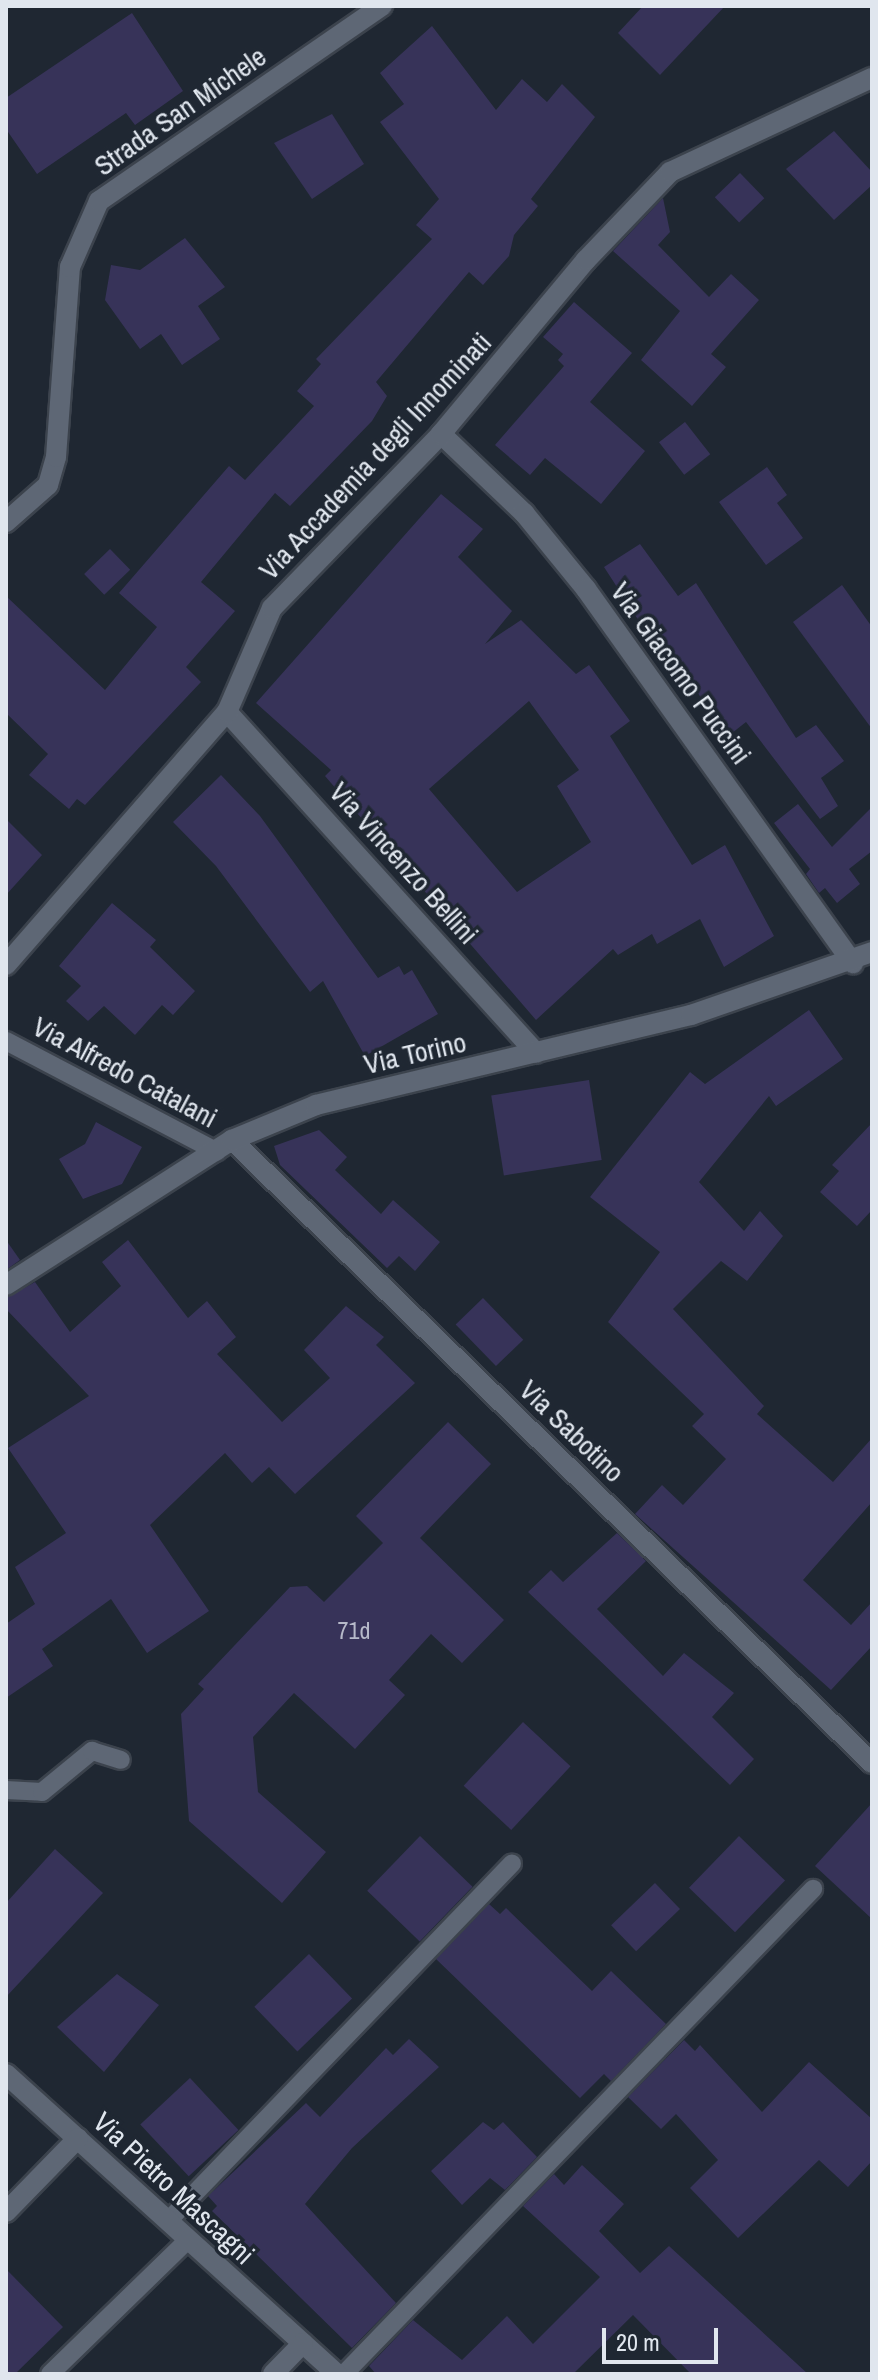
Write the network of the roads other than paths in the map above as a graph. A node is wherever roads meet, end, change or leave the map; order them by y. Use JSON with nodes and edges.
{"nodes":[{"id":1,"x":382,"y":6,"type":"edge"},
{"id":2,"x":872,"y":78,"type":"edge"},
{"id":3,"x":441,"y":434,"type":"junction"},
{"id":4,"x":6,"y":522,"type":"edge"},
{"id":5,"x":227,"y":712,"type":"junction"},
{"id":6,"x":872,"y":952,"type":"edge"},
{"id":7,"x":853,"y":963,"type":"junction"},
{"id":8,"x":6,"y":965,"type":"edge"},
{"id":9,"x":6,"y":1041,"type":"edge"},
{"id":10,"x":536,"y":1053,"type":"junction"},
{"id":11,"x":225,"y":1146,"type":"junction"},
{"id":12,"x":6,"y":1285,"type":"edge"},
{"id":13,"x":121,"y":1760,"type":"dead end"},
{"id":14,"x":872,"y":1763,"type":"edge"},
{"id":15,"x":6,"y":1790,"type":"edge"},
{"id":16,"x":512,"y":1863,"type":"dead end"},
{"id":17,"x":813,"y":1889,"type":"dead end"},
{"id":18,"x":6,"y":2074,"type":"edge"},
{"id":19,"x":78,"y":2138,"type":"junction"},
{"id":20,"x":6,"y":2212,"type":"edge"},
{"id":21,"x":168,"y":2221,"type":"junction"},
{"id":22,"x":188,"y":2240,"type":"junction"},
{"id":23,"x":303,"y":2343,"type":"junction"},
{"id":24,"x":50,"y":2374,"type":"edge"},
{"id":25,"x":273,"y":2374,"type":"edge"},
{"id":26,"x":337,"y":2374,"type":"edge"},
{"id":27,"x":344,"y":2374,"type":"edge"}],
"edges":[{"from":1,"to":4,"type":"street","name":"Strada San Michele"},
{"from":2,"to":3,"type":"street","name":"Via Accademia degli Innominati"},
{"from":3,"to":5,"type":"street","name":"Via Accademia degli Innominati"},
{"from":3,"to":7,"type":"street","name":"Via Giacomo Puccini"},
{"from":5,"to":8,"type":"street","name":"Via Accademia degli Innominati"},
{"from":5,"to":10,"type":"street","name":"Via Vincenzo Bellini"},
{"from":6,"to":7,"type":"street","name":"Via Torino"},
{"from":7,"to":10,"type":"street","name":"Via Torino"},
{"from":9,"to":11,"type":"lane","name":"Via Alfredo Catalani"},
{"from":10,"to":11,"type":"street","name":"Via Torino"},
{"from":11,"to":12,"type":"street","name":"Via Torino"},
{"from":11,"to":14,"type":"street","name":"Via Sabotino"},
{"from":13,"to":15,"type":"lane"},
{"from":16,"to":21,"type":"lane"},
{"from":17,"to":27,"type":"lane"},
{"from":18,"to":19,"type":"street","name":"Via Pietro Mascagni"},
{"from":19,"to":20,"type":"street"},
{"from":19,"to":21,"type":"street","name":"Via Pietro Mascagni"},
{"from":21,"to":22,"type":"street","name":"Via Pietro Mascagni"},
{"from":22,"to":23,"type":"street","name":"Via Pietro Mascagni"},
{"from":22,"to":24,"type":"lane"},
{"from":23,"to":25,"type":"street"},
{"from":23,"to":26,"type":"street","name":"Via Pietro Mascagni"}]}
